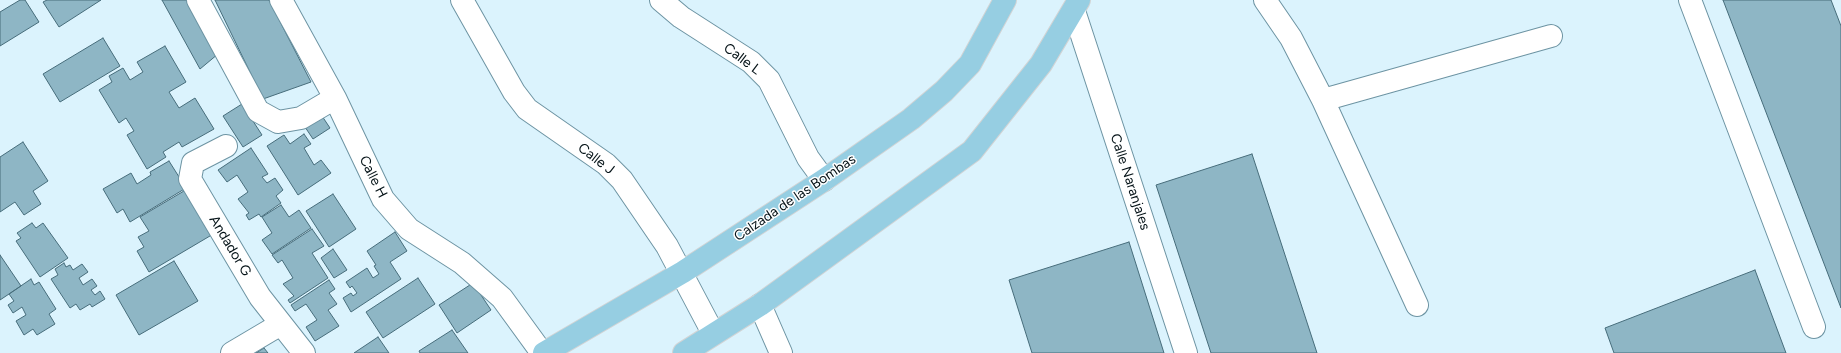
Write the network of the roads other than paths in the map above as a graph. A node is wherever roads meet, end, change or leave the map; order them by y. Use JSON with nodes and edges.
{"nodes":[{"id":1,"x":198,"y":0,"type":"edge"},
{"id":2,"x":281,"y":0,"type":"edge"},
{"id":3,"x":462,"y":0,"type":"edge"},
{"id":4,"x":661,"y":0,"type":"edge"},
{"id":5,"x":1005,"y":0,"type":"edge"},
{"id":6,"x":1265,"y":0,"type":"edge"},
{"id":7,"x":1690,"y":0,"type":"edge"},
{"id":8,"x":1077,"y":5,"type":"edge"},
{"id":9,"x":1551,"y":36,"type":"dead end"},
{"id":10,"x":335,"y":98,"type":"junction"},
{"id":11,"x":1323,"y":100,"type":"junction"},
{"id":12,"x":226,"y":146,"type":"dead end"},
{"id":13,"x":824,"y":180,"type":"junction"},
{"id":14,"x":683,"y":272,"type":"junction"},
{"id":15,"x":1417,"y":305,"type":"dead end"},
{"id":16,"x":760,"y":306,"type":"junction"},
{"id":17,"x":281,"y":324,"type":"junction"},
{"id":18,"x":1814,"y":326,"type":"dead end"},
{"id":19,"x":713,"y":333,"type":"junction"},
{"id":20,"x":232,"y":353,"type":"edge"},
{"id":21,"x":304,"y":353,"type":"edge"},
{"id":22,"x":543,"y":353,"type":"edge"},
{"id":23,"x":684,"y":353,"type":"edge"},
{"id":24,"x":781,"y":353,"type":"edge"},
{"id":25,"x":1186,"y":353,"type":"edge"}],
"edges":[{"from":1,"to":10,"type":"street"},
{"from":2,"to":10,"type":"street","name":"Calle H"},
{"from":3,"to":14,"type":"street","name":"Calle J"},
{"from":4,"to":13,"type":"street","name":"Calle L"},
{"from":5,"to":13,"type":"main road","name":"Calzada de las Bombas"},
{"from":6,"to":11,"type":"street"},
{"from":7,"to":18,"type":"street"},
{"from":8,"to":16,"type":"main road"},
{"from":8,"to":25,"type":"street","name":"Calle Naranjales"},
{"from":9,"to":11,"type":"street"},
{"from":10,"to":22,"type":"street","name":"Calle H"},
{"from":11,"to":15,"type":"street"},
{"from":12,"to":17,"type":"street","name":"Andador G"},
{"from":13,"to":14,"type":"main road","name":"Calzada de las Bombas"},
{"from":14,"to":19,"type":"street","name":"Calle J"},
{"from":14,"to":22,"type":"main road","name":"Calzada de las Bombas"},
{"from":16,"to":19,"type":"main road"},
{"from":16,"to":24,"type":"street"},
{"from":17,"to":20,"type":"street"},
{"from":17,"to":21,"type":"street","name":"Andador G"},
{"from":19,"to":23,"type":"main road"}]}
